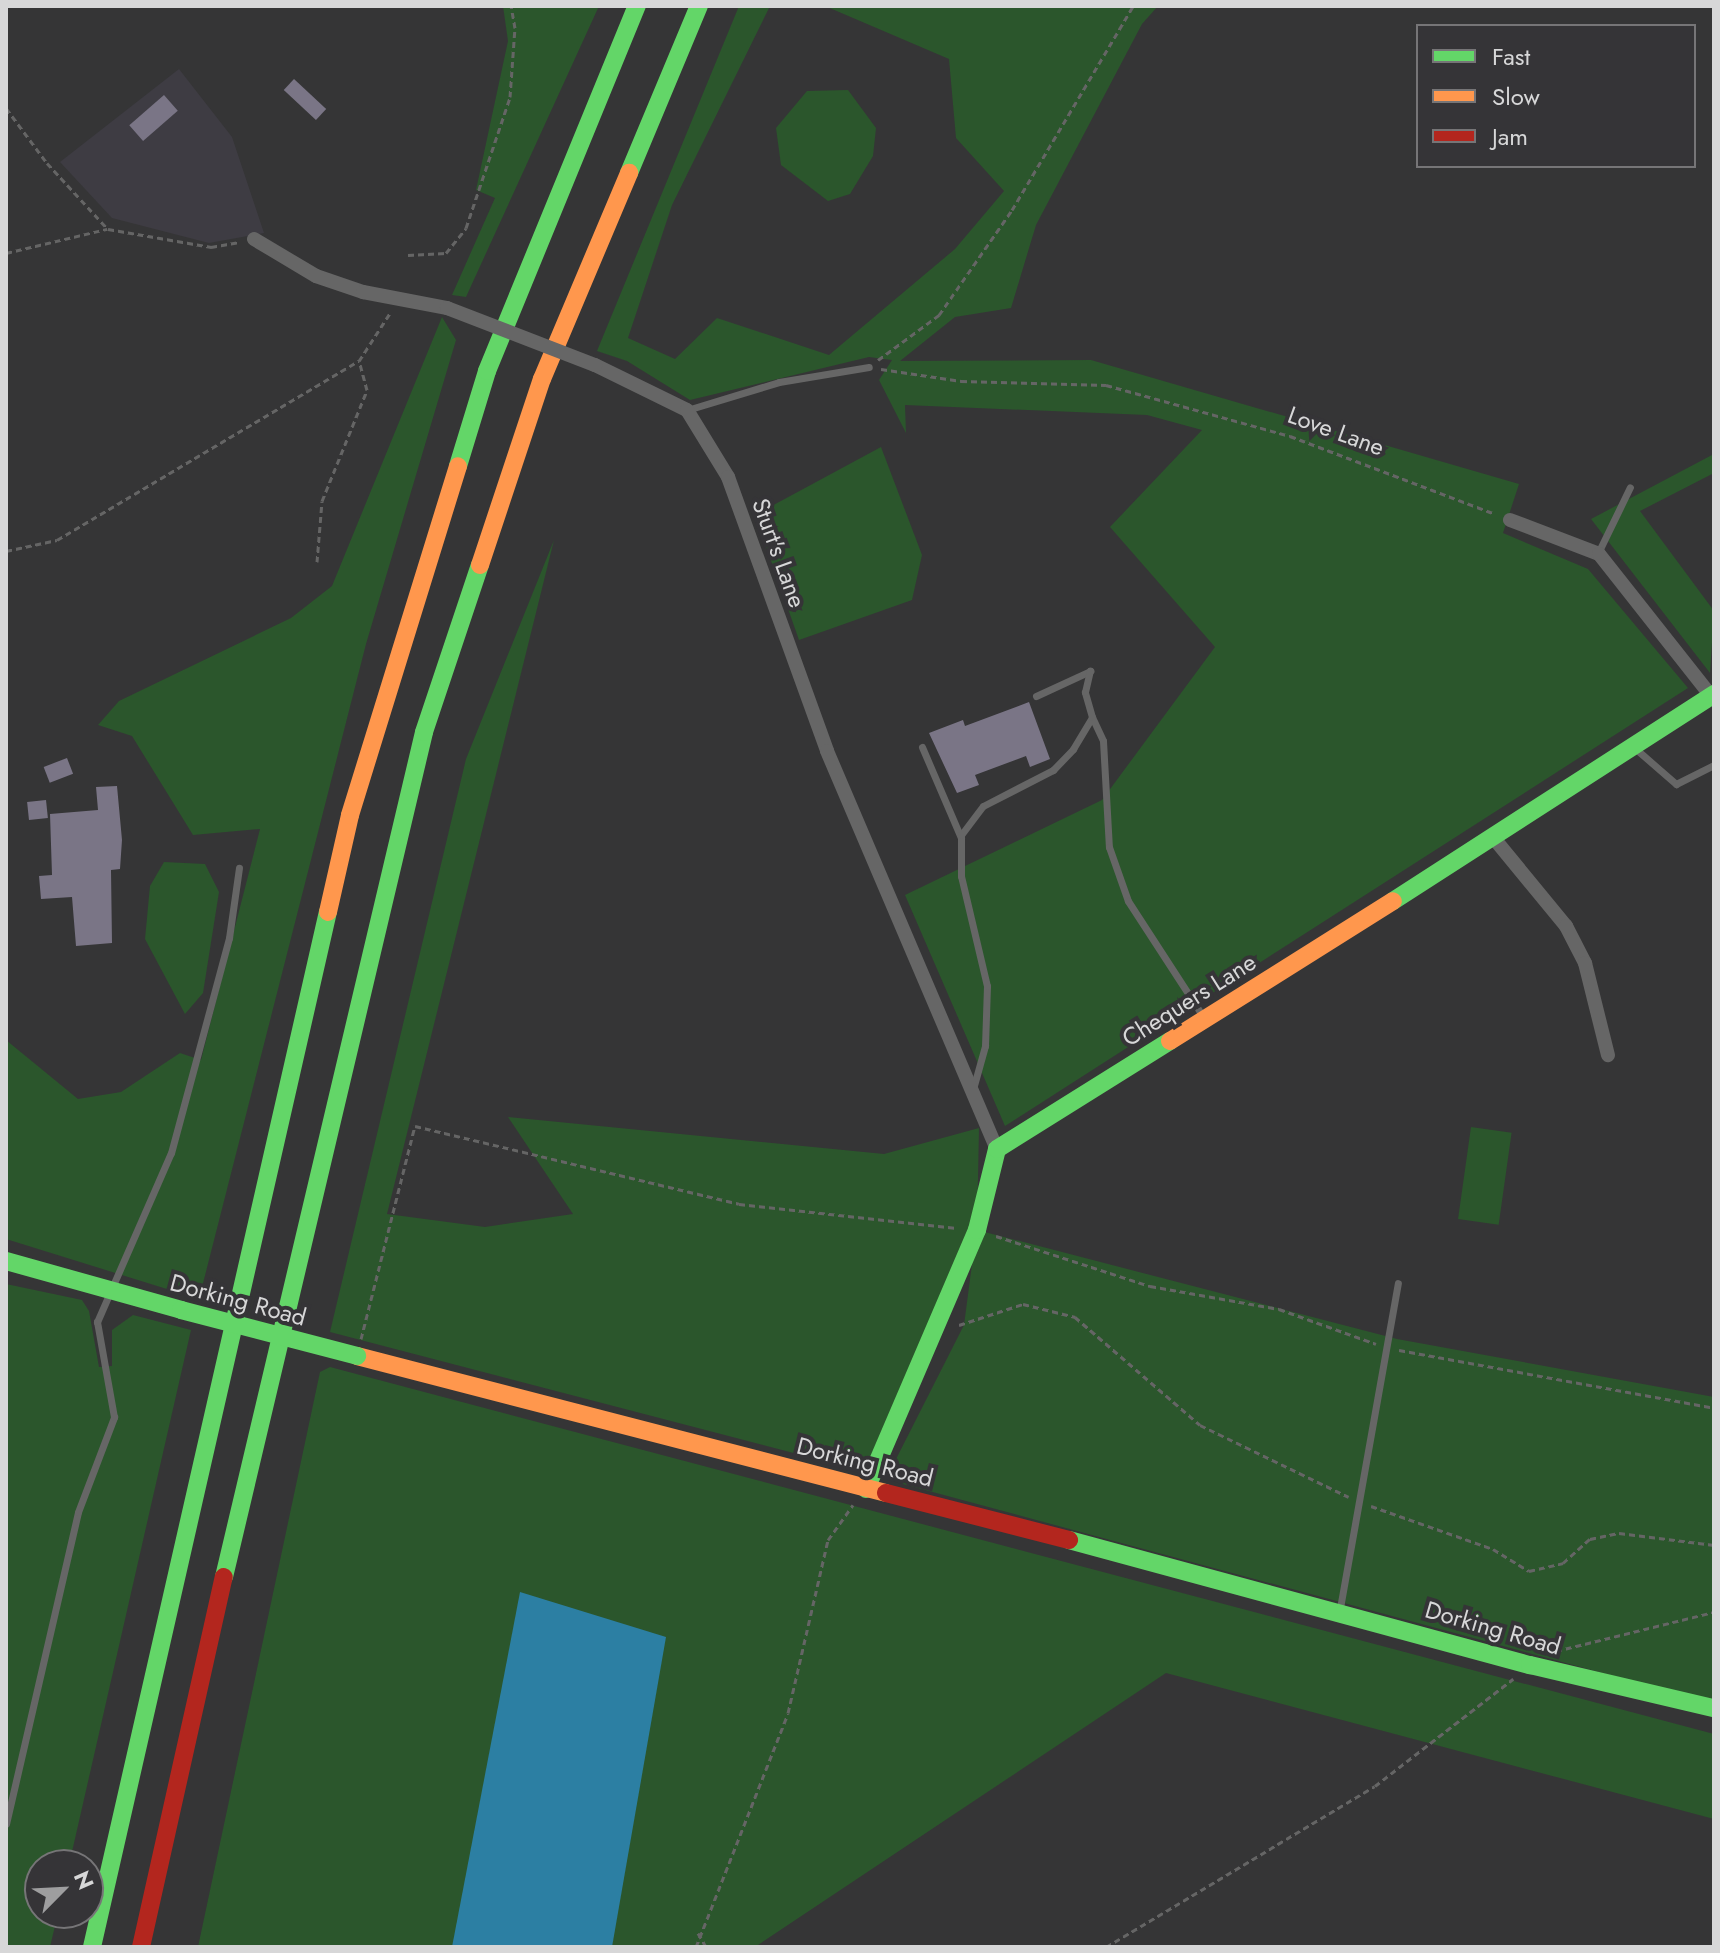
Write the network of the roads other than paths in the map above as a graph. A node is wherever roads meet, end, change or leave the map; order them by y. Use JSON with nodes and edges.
{"nodes":[{"id":1,"x":637,"y":6,"type":"edge"},
{"id":2,"x":699,"y":6,"type":"edge"},
{"id":3,"x":254,"y":239,"type":"road end"},
{"id":4,"x":869,"y":367,"type":"road end"},
{"id":5,"x":687,"y":410,"type":"junction"},
{"id":6,"x":1630,"y":487,"type":"dead end"},
{"id":7,"x":1510,"y":520,"type":"road end"},
{"id":8,"x":1598,"y":553,"type":"junction"},
{"id":9,"x":1712,"y":695,"type":"edge"},
{"id":10,"x":1036,"y":696,"type":"dead end"},
{"id":11,"x":1092,"y":717,"type":"junction"},
{"id":12,"x":922,"y":747,"type":"dead end"},
{"id":13,"x":1636,"y":749,"type":"junction"},
{"id":14,"x":1714,"y":765,"type":"edge"},
{"id":15,"x":1492,"y":836,"type":"junction"},
{"id":16,"x":961,"y":840,"type":"junction"},
{"id":17,"x":239,"y":868,"type":"dead end"},
{"id":18,"x":1204,"y":1018,"type":"junction"},
{"id":19,"x":1608,"y":1055,"type":"dead end"},
{"id":20,"x":973,"y":1091,"type":"junction"},
{"id":21,"x":997,"y":1149,"type":"junction"},
{"id":22,"x":6,"y":1261,"type":"edge"},
{"id":23,"x":1398,"y":1283,"type":"dead end"},
{"id":24,"x":107,"y":1290,"type":"junction"},
{"id":25,"x":866,"y":1489,"type":"junction"},
{"id":26,"x":1340,"y":1610,"type":"junction"},
{"id":27,"x":1714,"y":1708,"type":"edge"},
{"id":28,"x":6,"y":1824,"type":"edge"},
{"id":29,"x":92,"y":1947,"type":"edge"},
{"id":30,"x":141,"y":1947,"type":"edge"}],
"edges":[{"from":1,"to":29,"type":"main road"},
{"from":2,"to":30,"type":"main road"},
{"from":3,"to":5,"type":"street","bridge":true},
{"from":4,"to":5,"type":"lane"},
{"from":5,"to":20,"type":"street","name":"Sturt's Lane"},
{"from":6,"to":8,"type":"lane"},
{"from":7,"to":8,"type":"street"},
{"from":8,"to":9,"type":"street"},
{"from":9,"to":13,"type":"main road","name":"Chequers Lane"},
{"from":10,"to":11,"type":"lane"},
{"from":11,"to":16,"type":"lane"},
{"from":11,"to":18,"type":"lane"},
{"from":12,"to":16,"type":"lane"},
{"from":13,"to":14,"type":"lane"},
{"from":13,"to":15,"type":"main road","name":"Chequers Lane"},
{"from":15,"to":18,"type":"main road","name":"Chequers Lane"},
{"from":15,"to":19,"type":"street"},
{"from":16,"to":20,"type":"lane"},
{"from":17,"to":24,"type":"lane"},
{"from":18,"to":21,"type":"main road","name":"Chequers Lane"},
{"from":20,"to":21,"type":"street","name":"Sturt's Lane"},
{"from":21,"to":25,"type":"main road"},
{"from":22,"to":24,"type":"main road","name":"Dorking Road"},
{"from":23,"to":26,"type":"lane"},
{"from":24,"to":25,"type":"main road","name":"Dorking Road","bridge":true},
{"from":24,"to":28,"type":"lane"},
{"from":25,"to":26,"type":"main road","name":"Dorking Road"},
{"from":26,"to":27,"type":"main road","name":"Dorking Road"}]}
